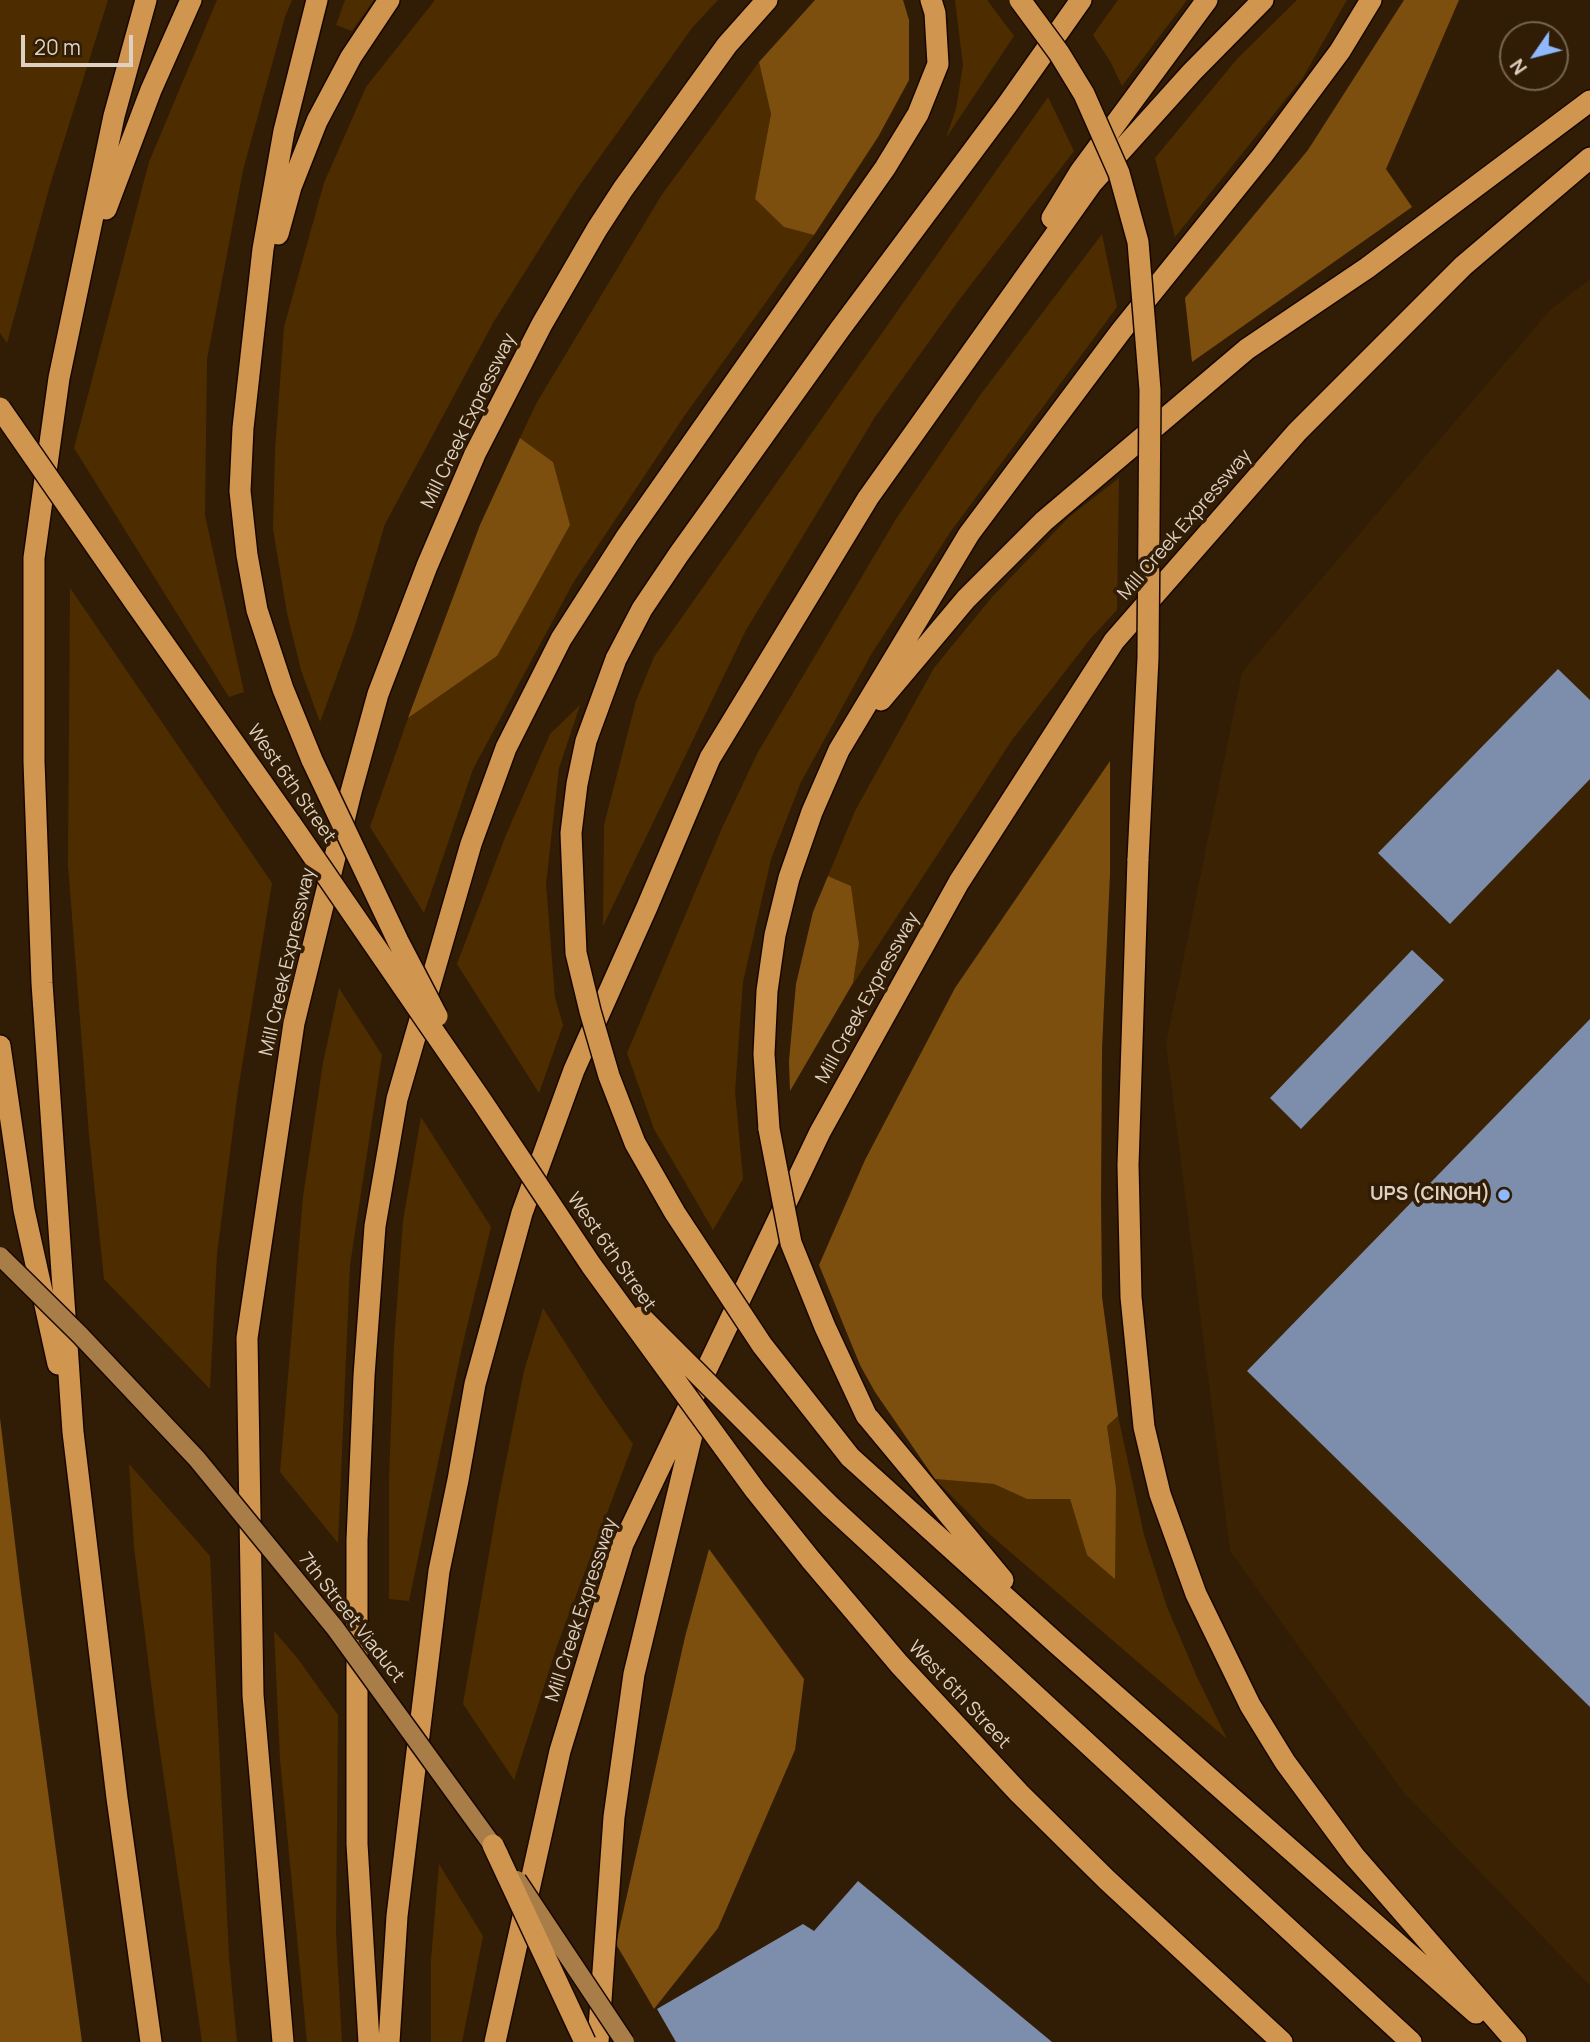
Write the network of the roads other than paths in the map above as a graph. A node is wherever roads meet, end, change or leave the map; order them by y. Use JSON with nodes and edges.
{"nodes":[{"id":1,"x":146,"y":0,"type":"edge"},
{"id":2,"x":191,"y":0,"type":"edge"},
{"id":3,"x":317,"y":0,"type":"edge"},
{"id":4,"x":389,"y":0,"type":"edge"},
{"id":5,"x":767,"y":0,"type":"edge"},
{"id":6,"x":1020,"y":0,"type":"edge"},
{"id":7,"x":1081,"y":0,"type":"edge"},
{"id":8,"x":1207,"y":0,"type":"edge"},
{"id":9,"x":1263,"y":0,"type":"edge"},
{"id":10,"x":1371,"y":0,"type":"edge"},
{"id":11,"x":933,"y":7,"type":"edge"},
{"id":12,"x":1590,"y":101,"type":"edge"},
{"id":13,"x":1104,"y":139,"type":"junction"},
{"id":14,"x":1590,"y":158,"type":"edge"},
{"id":15,"x":84,"y":266,"type":"junction"},
{"id":16,"x":970,"y":355,"type":"junction"},
{"id":17,"x":248,"y":373,"type":"junction"},
{"id":18,"x":0,"y":408,"type":"edge"},
{"id":19,"x":839,"y":750,"type":"junction"},
{"id":20,"x":0,"y":1046,"type":"edge"},
{"id":21,"x":481,"y":1100,"type":"junction"},
{"id":22,"x":0,"y":1256,"type":"edge"},
{"id":23,"x":591,"y":1265,"type":"junction"},
{"id":24,"x":709,"y":1363,"type":"junction"},
{"id":25,"x":73,"y":1432,"type":"junction"},
{"id":26,"x":1056,"y":1643,"type":"junction"},
{"id":27,"x":493,"y":1844,"type":"junction"},
{"id":28,"x":151,"y":2042,"type":"edge"},
{"id":29,"x":283,"y":2042,"type":"edge"},
{"id":30,"x":369,"y":2042,"type":"edge"},
{"id":31,"x":389,"y":2042,"type":"edge"},
{"id":32,"x":495,"y":2042,"type":"edge"},
{"id":33,"x":585,"y":2042,"type":"edge"},
{"id":34,"x":598,"y":2042,"type":"edge"},
{"id":35,"x":625,"y":2042,"type":"edge"},
{"id":36,"x":1282,"y":2042,"type":"edge"},
{"id":37,"x":1411,"y":2042,"type":"edge"},
{"id":38,"x":1509,"y":2042,"type":"edge"},
{"id":39,"x":1516,"y":2042,"type":"edge"}],
"edges":[{"from":1,"to":15,"type":"highway"},
{"from":2,"to":15,"type":"highway"},
{"from":3,"to":17,"type":"highway"},
{"from":4,"to":17,"type":"highway"},
{"from":5,"to":29,"type":"highway","name":"Mill Creek Expressway"},
{"from":6,"to":13,"type":"highway","bridge":true},
{"from":7,"to":26,"type":"highway","bridge":true},
{"from":8,"to":13,"type":"highway"},
{"from":9,"to":16,"type":"highway"},
{"from":10,"to":19,"type":"highway"},
{"from":11,"to":30,"type":"highway"},
{"from":12,"to":19,"type":"highway"},
{"from":13,"to":16,"type":"highway"},
{"from":13,"to":39,"type":"highway","bridge":true},
{"from":14,"to":24,"type":"highway","name":"Mill Creek Expressway"},
{"from":15,"to":25,"type":"highway"},
{"from":16,"to":31,"type":"highway"},
{"from":17,"to":21,"type":"highway","bridge":true},
{"from":18,"to":21,"type":"highway","name":"West 6th Street","bridge":true},
{"from":19,"to":26,"type":"highway","bridge":true},
{"from":20,"to":25,"type":"highway"},
{"from":21,"to":23,"type":"highway","name":"West 6th Street","bridge":true},
{"from":22,"to":27,"type":"main road","name":"7th Street Viaduct","bridge":true},
{"from":23,"to":36,"type":"highway","name":"West 6th Street","bridge":true},
{"from":23,"to":37,"type":"highway","bridge":true},
{"from":24,"to":32,"type":"highway","name":"Mill Creek Expressway"},
{"from":24,"to":34,"type":"highway"},
{"from":25,"to":28,"type":"highway"},
{"from":26,"to":38,"type":"highway"},
{"from":27,"to":33,"type":"highway","bridge":true},
{"from":27,"to":35,"type":"main road","name":"7th Street Viaduct","bridge":true}]}
